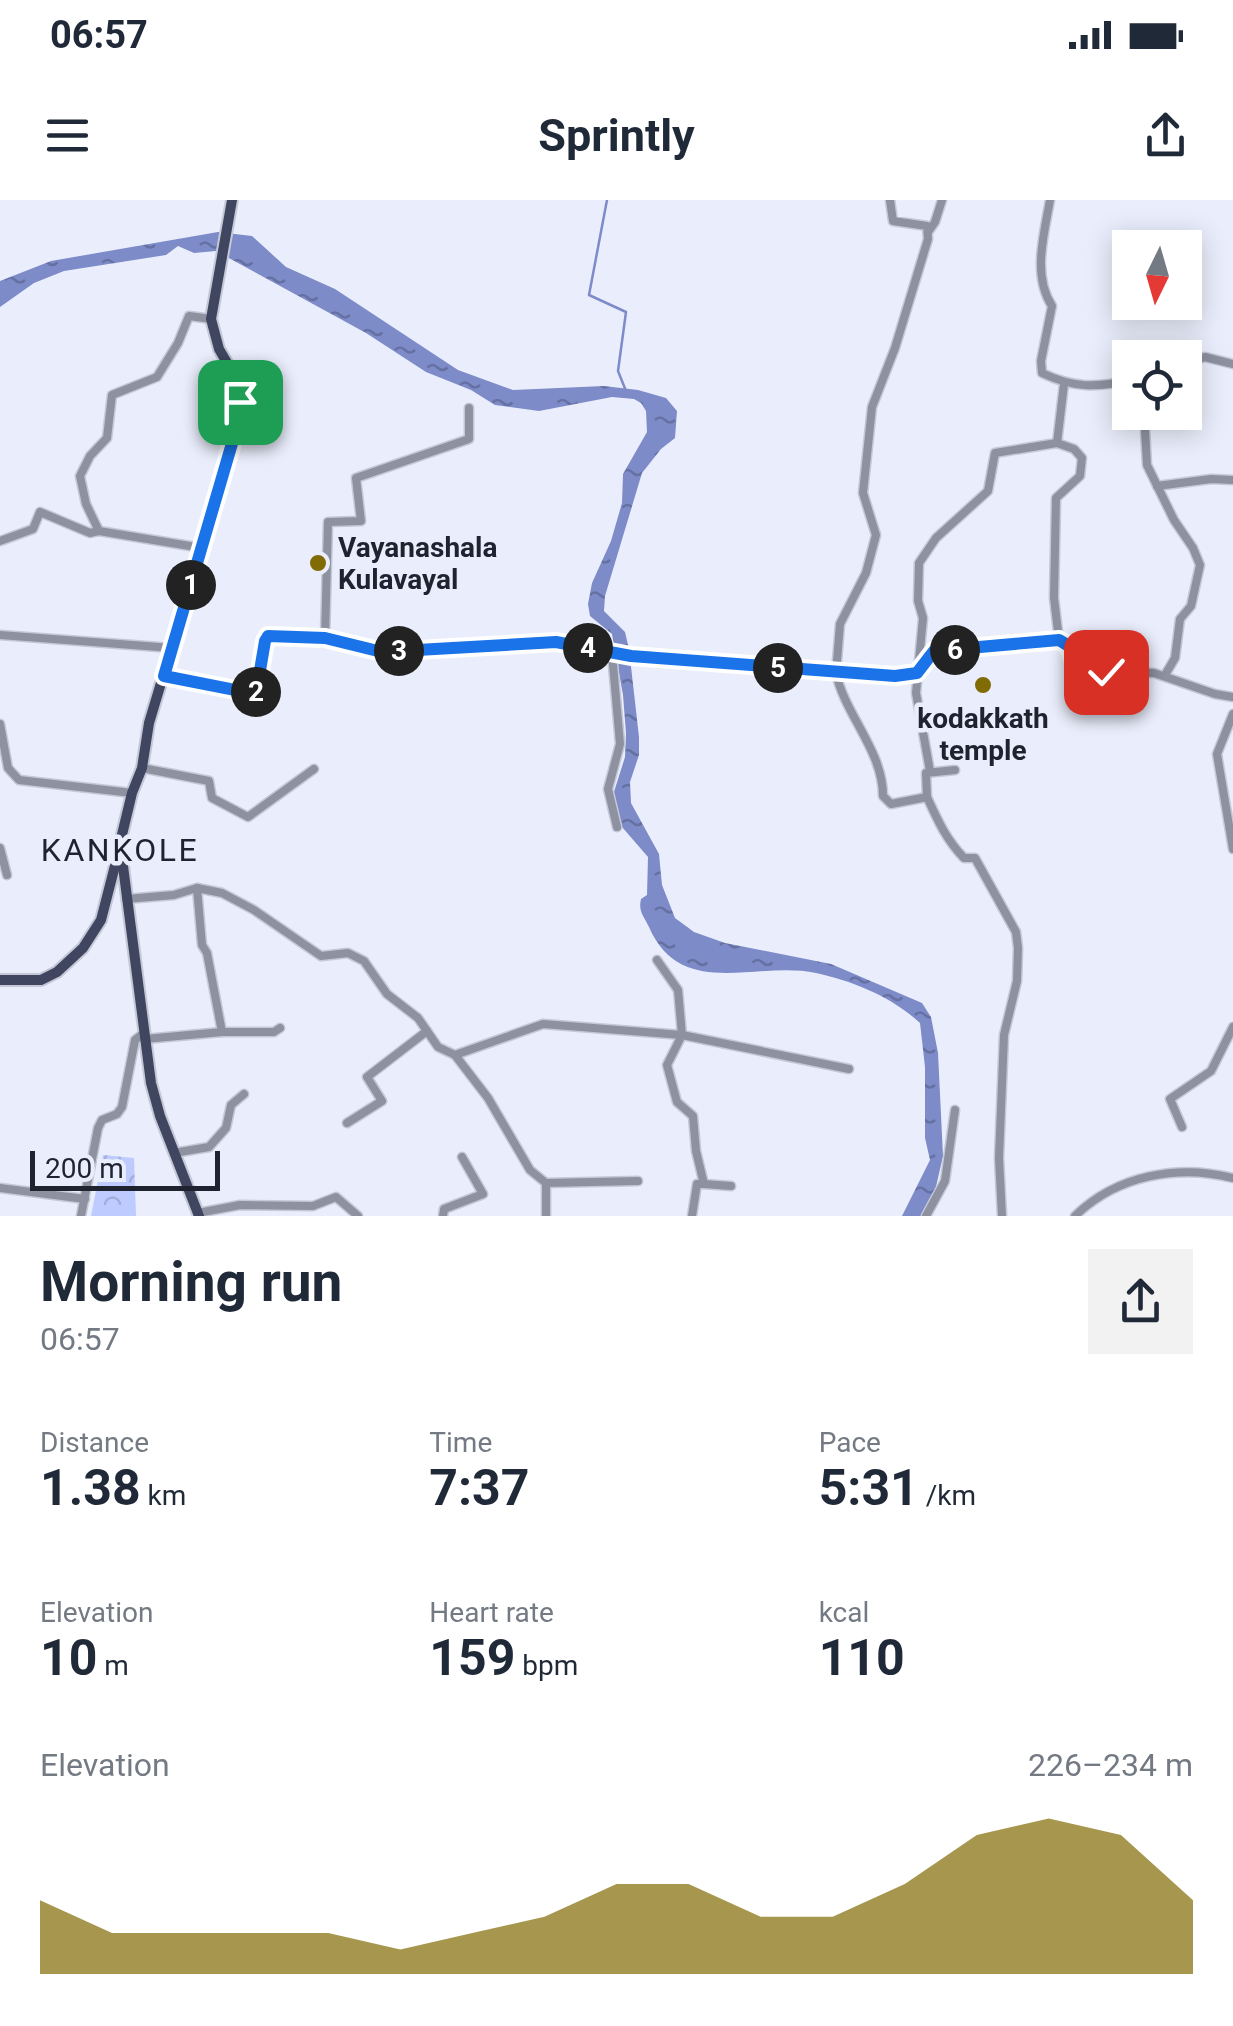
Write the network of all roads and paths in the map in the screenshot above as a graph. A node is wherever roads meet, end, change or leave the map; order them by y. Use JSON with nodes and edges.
{"nodes":[{"id":1,"x":232,"y":200,"type":"edge"},
{"id":2,"x":890,"y":200,"type":"edge"},
{"id":3,"x":942,"y":200,"type":"edge"},
{"id":4,"x":1050,"y":200,"type":"edge"},
{"id":5,"x":928,"y":232,"type":"junction"},
{"id":6,"x":212,"y":319,"type":"junction"},
{"id":7,"x":1202,"y":358,"type":"edge"},
{"id":8,"x":1233,"y":364,"type":"edge"},
{"id":9,"x":1064,"y":384,"type":"junction"},
{"id":10,"x":1112,"y":384,"type":"edge"},
{"id":11,"x":469,"y":408,"type":"dead end"},
{"id":12,"x":1145,"y":430,"type":"edge"},
{"id":13,"x":1057,"y":444,"type":"junction"},
{"id":14,"x":1233,"y":480,"type":"edge"},
{"id":15,"x":1157,"y":486,"type":"junction"},
{"id":16,"x":99,"y":531,"type":"junction"},
{"id":17,"x":0,"y":541,"type":"edge"},
{"id":18,"x":202,"y":548,"type":"junction"},
{"id":19,"x":0,"y":635,"type":"edge"},
{"id":20,"x":325,"y":638,"type":"junction"},
{"id":21,"x":1059,"y":640,"type":"junction"},
{"id":22,"x":172,"y":648,"type":"junction"},
{"id":23,"x":622,"y":654,"type":"junction"},
{"id":24,"x":836,"y":673,"type":"junction"},
{"id":25,"x":917,"y":673,"type":"junction"},
{"id":26,"x":164,"y":676,"type":"junction"},
{"id":27,"x":1164,"y":676,"type":"junction"},
{"id":28,"x":1233,"y":697,"type":"edge"},
{"id":29,"x":1233,"y":714,"type":"edge"},
{"id":30,"x":0,"y":724,"type":"edge"},
{"id":31,"x":142,"y":768,"type":"junction"},
{"id":32,"x":314,"y":770,"type":"dead end"},
{"id":33,"x":955,"y":770,"type":"dead end"},
{"id":34,"x":930,"y":771,"type":"junction"},
{"id":35,"x":12,"y":775,"type":"junction"},
{"id":36,"x":0,"y":776,"type":"edge"},
{"id":37,"x":132,"y":792,"type":"junction"},
{"id":38,"x":927,"y":797,"type":"junction"},
{"id":39,"x":617,"y":826,"type":"dead end"},
{"id":40,"x":120,"y":844,"type":"junction"},
{"id":41,"x":0,"y":848,"type":"edge"},
{"id":42,"x":1233,"y":849,"type":"edge"},
{"id":43,"x":7,"y":875,"type":"dead end"},
{"id":44,"x":197,"y":888,"type":"junction"},
{"id":45,"x":126,"y":899,"type":"junction"},
{"id":46,"x":657,"y":960,"type":"dead end"},
{"id":47,"x":0,"y":980,"type":"edge"},
{"id":48,"x":1233,"y":1026,"type":"edge"},
{"id":49,"x":280,"y":1028,"type":"dead end"},
{"id":50,"x":427,"y":1031,"type":"junction"},
{"id":51,"x":222,"y":1032,"type":"junction"},
{"id":52,"x":682,"y":1035,"type":"junction"},
{"id":53,"x":144,"y":1036,"type":"junction"},
{"id":54,"x":1230,"y":1038,"type":"edge"},
{"id":55,"x":455,"y":1055,"type":"junction"},
{"id":56,"x":849,"y":1069,"type":"dead end"},
{"id":57,"x":244,"y":1094,"type":"dead end"},
{"id":58,"x":955,"y":1110,"type":"dead end"},
{"id":59,"x":346,"y":1122,"type":"dead end"},
{"id":60,"x":1182,"y":1127,"type":"dead end"},
{"id":61,"x":174,"y":1153,"type":"junction"},
{"id":62,"x":462,"y":1157,"type":"dead end"},
{"id":63,"x":1233,"y":1178,"type":"edge"},
{"id":64,"x":638,"y":1181,"type":"dead end"},
{"id":65,"x":546,"y":1182,"type":"junction"},
{"id":66,"x":704,"y":1184,"type":"junction"},
{"id":67,"x":731,"y":1186,"type":"dead end"},
{"id":68,"x":0,"y":1188,"type":"edge"},
{"id":69,"x":84,"y":1199,"type":"junction"},
{"id":70,"x":198,"y":1214,"type":"edge"},
{"id":71,"x":81,"y":1216,"type":"edge"},
{"id":72,"x":358,"y":1216,"type":"edge"},
{"id":73,"x":443,"y":1216,"type":"edge"},
{"id":74,"x":546,"y":1216,"type":"edge"},
{"id":75,"x":692,"y":1216,"type":"edge"},
{"id":76,"x":926,"y":1216,"type":"edge"},
{"id":77,"x":1002,"y":1216,"type":"edge"},
{"id":78,"x":1076,"y":1216,"type":"edge"}],
"edges":[{"from":1,"to":6,"type":"main road"},
{"from":2,"to":5,"type":"street"},
{"from":3,"to":5,"type":"street"},
{"from":4,"to":9,"type":"street"},
{"from":5,"to":24,"type":"street"},
{"from":6,"to":16,"type":"street"},
{"from":6,"to":18,"type":"main road"},
{"from":7,"to":8,"type":"street"},
{"from":9,"to":10,"type":"street"},
{"from":9,"to":13,"type":"street"},
{"from":11,"to":20,"type":"street"},
{"from":12,"to":15,"type":"street"},
{"from":13,"to":21,"type":"street"},
{"from":13,"to":25,"type":"street"},
{"from":14,"to":15,"type":"street"},
{"from":15,"to":27,"type":"street"},
{"from":16,"to":17,"type":"street"},
{"from":16,"to":18,"type":"street"},
{"from":18,"to":22,"type":"main road"},
{"from":19,"to":22,"type":"street"},
{"from":20,"to":23,"type":"street"},
{"from":20,"to":26,"type":"street"},
{"from":21,"to":25,"type":"street"},
{"from":21,"to":27,"type":"street"},
{"from":22,"to":26,"type":"main road"},
{"from":23,"to":24,"type":"street"},
{"from":23,"to":39,"type":"street"},
{"from":24,"to":25,"type":"street"},
{"from":24,"to":38,"type":"street"},
{"from":25,"to":34,"type":"street"},
{"from":26,"to":31,"type":"main road"},
{"from":27,"to":28,"type":"street"},
{"from":29,"to":42,"type":"street"},
{"from":30,"to":35,"type":"street"},
{"from":31,"to":32,"type":"street"},
{"from":31,"to":37,"type":"main road"},
{"from":33,"to":34,"type":"street"},
{"from":34,"to":38,"type":"street"},
{"from":35,"to":36,"type":"street"},
{"from":35,"to":37,"type":"street"},
{"from":37,"to":40,"type":"main road"},
{"from":38,"to":77,"type":"street"},
{"from":40,"to":45,"type":"main road"},
{"from":40,"to":47,"type":"main road"},
{"from":41,"to":43,"type":"street"},
{"from":44,"to":45,"type":"street"},
{"from":44,"to":50,"type":"street"},
{"from":44,"to":51,"type":"street"},
{"from":45,"to":53,"type":"main road"},
{"from":46,"to":52,"type":"street"},
{"from":48,"to":54,"type":"street"},
{"from":49,"to":51,"type":"street"},
{"from":50,"to":55,"type":"street"},
{"from":50,"to":59,"type":"street"},
{"from":51,"to":53,"type":"street"},
{"from":52,"to":55,"type":"street"},
{"from":52,"to":56,"type":"street"},
{"from":52,"to":66,"type":"street"},
{"from":53,"to":61,"type":"main road"},
{"from":53,"to":69,"type":"street"},
{"from":54,"to":60,"type":"street"},
{"from":55,"to":65,"type":"street"},
{"from":57,"to":61,"type":"street"},
{"from":58,"to":76,"type":"street"},
{"from":61,"to":70,"type":"main road"},
{"from":62,"to":73,"type":"street"},
{"from":63,"to":78,"type":"street"},
{"from":64,"to":65,"type":"street"},
{"from":65,"to":74,"type":"street"},
{"from":66,"to":67,"type":"street"},
{"from":66,"to":75,"type":"street"},
{"from":68,"to":69,"type":"street"},
{"from":69,"to":71,"type":"street"},
{"from":70,"to":72,"type":"street"}]}
